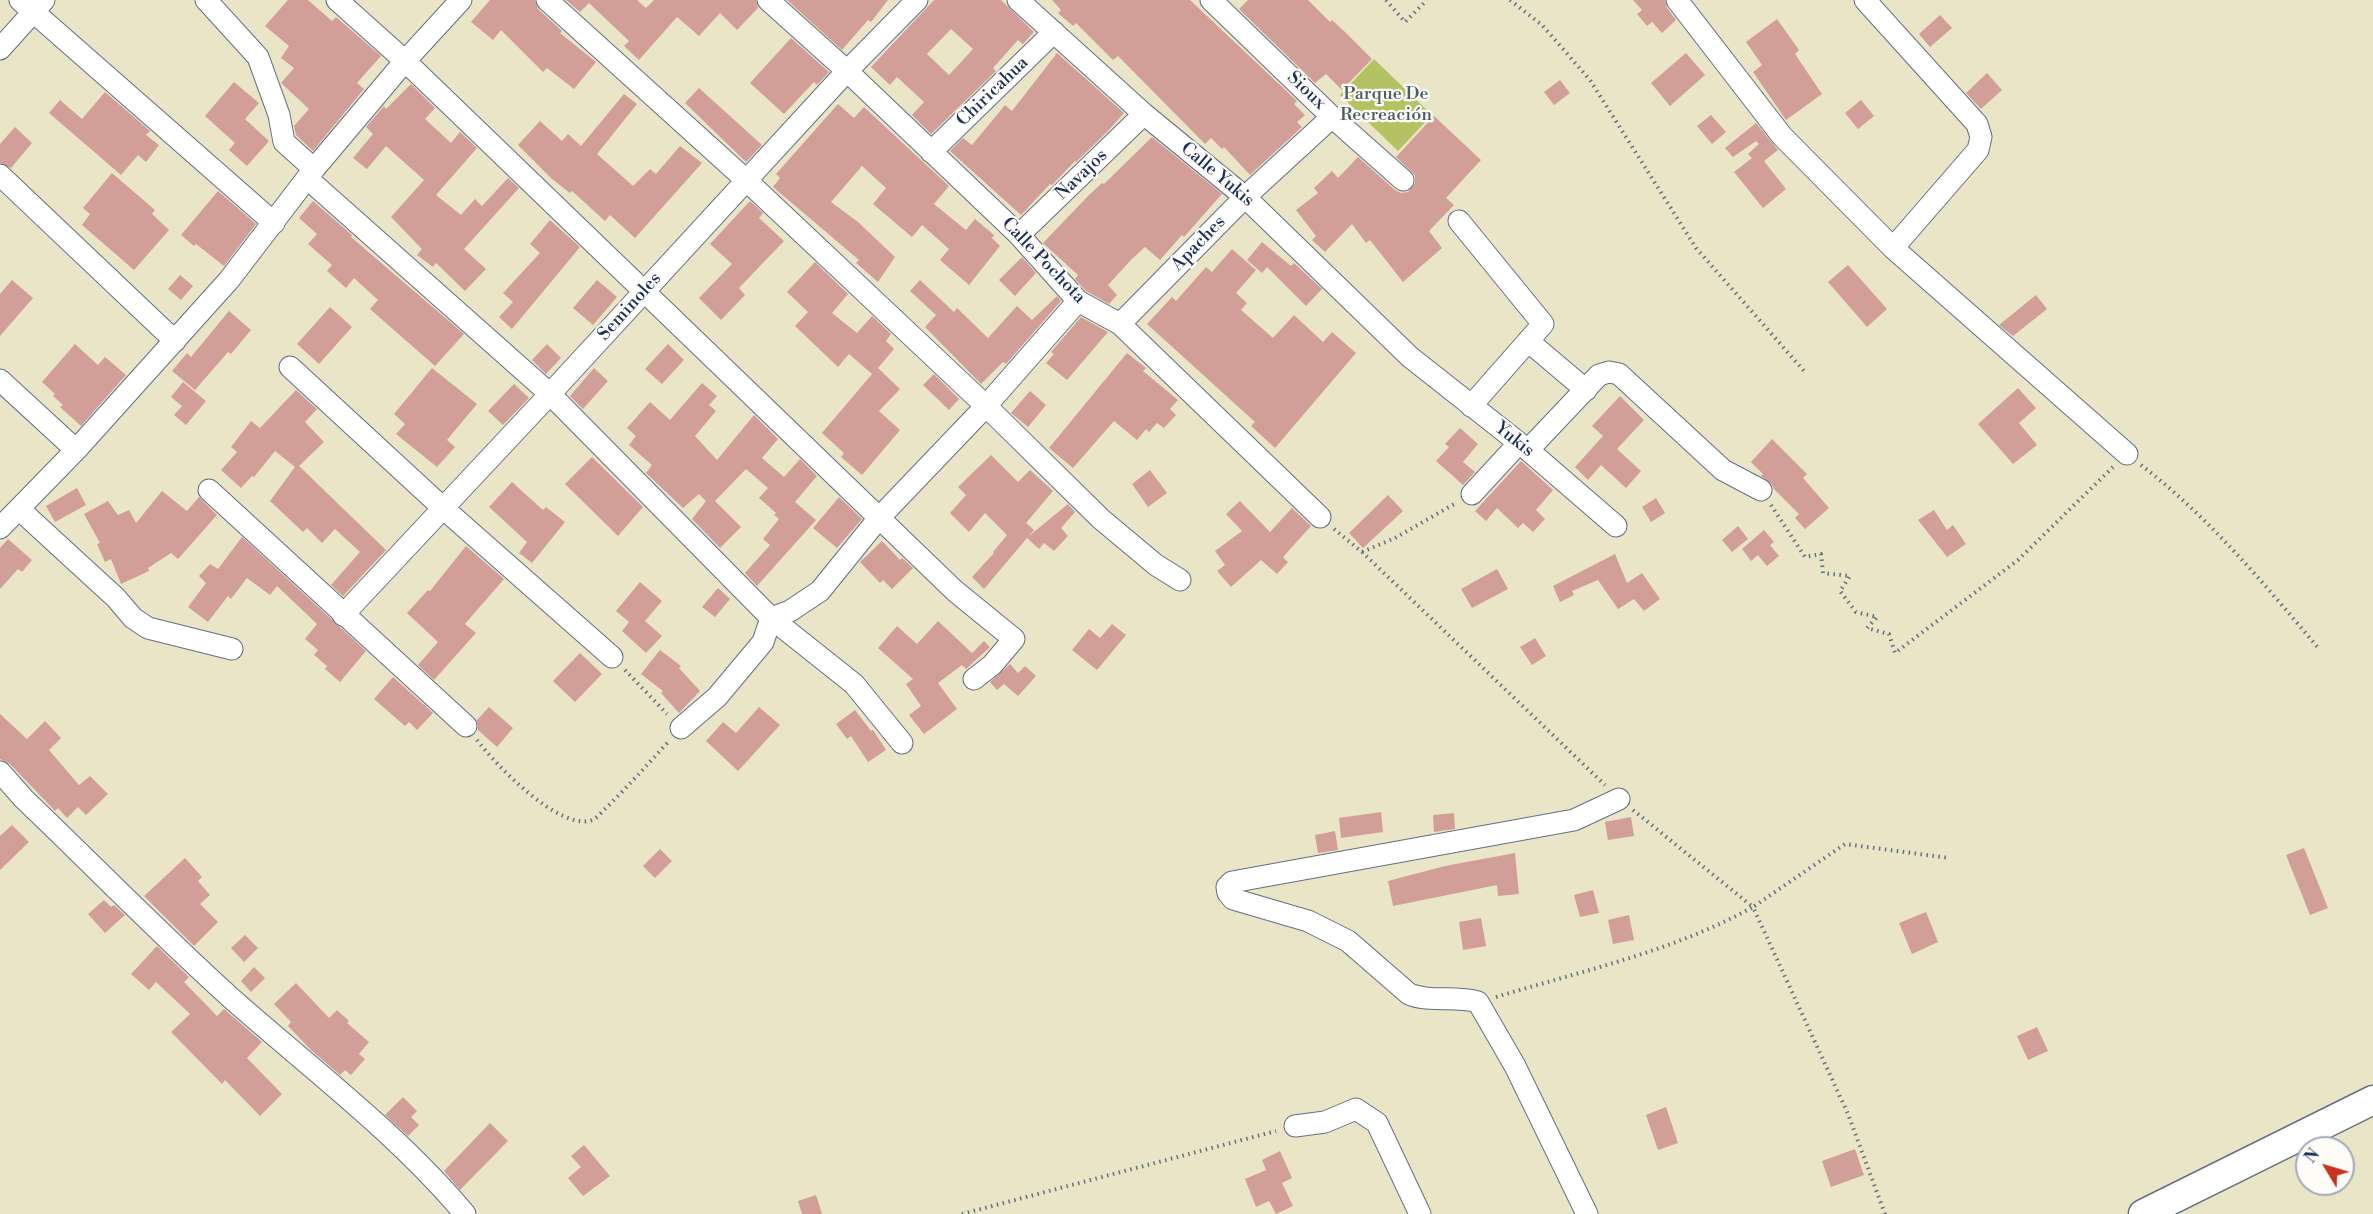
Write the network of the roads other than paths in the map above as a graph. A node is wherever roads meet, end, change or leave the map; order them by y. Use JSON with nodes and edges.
{"nodes":[{"id":1,"x":206,"y":0,"type":"edge"},
{"id":2,"x":337,"y":0,"type":"edge"},
{"id":3,"x":461,"y":0,"type":"edge"},
{"id":4,"x":547,"y":0,"type":"edge"},
{"id":5,"x":768,"y":0,"type":"edge"},
{"id":6,"x":917,"y":0,"type":"edge"},
{"id":7,"x":1018,"y":0,"type":"edge"},
{"id":8,"x":1210,"y":0,"type":"edge"},
{"id":9,"x":1677,"y":0,"type":"edge"},
{"id":10,"x":1864,"y":0,"type":"edge"},
{"id":11,"x":32,"y":4,"type":"edge"},
{"id":12,"x":1054,"y":32,"type":"junction"},
{"id":13,"x":0,"y":49,"type":"edge"},
{"id":14,"x":405,"y":61,"type":"junction"},
{"id":15,"x":847,"y":71,"type":"junction"},
{"id":16,"x":1144,"y":114,"type":"junction"},
{"id":17,"x":1332,"y":117,"type":"junction"},
{"id":18,"x":931,"y":152,"type":"junction"},
{"id":19,"x":311,"y":174,"type":"junction"},
{"id":20,"x":0,"y":175,"type":"edge"},
{"id":21,"x":746,"y":180,"type":"junction"},
{"id":22,"x":1403,"y":180,"type":"dead end"},
{"id":23,"x":1245,"y":197,"type":"junction"},
{"id":24,"x":1459,"y":221,"type":"dead end"},
{"id":25,"x":274,"y":223,"type":"junction"},
{"id":26,"x":1019,"y":235,"type":"junction"},
{"id":27,"x":1893,"y":248,"type":"junction"},
{"id":28,"x":644,"y":291,"type":"junction"},
{"id":29,"x":1078,"y":302,"type":"junction"},
{"id":30,"x":1120,"y":324,"type":"junction"},
{"id":31,"x":175,"y":341,"type":"junction"},
{"id":32,"x":1528,"y":341,"type":"junction"},
{"id":33,"x":1410,"y":357,"type":"joint"},
{"id":34,"x":290,"y":367,"type":"dead end"},
{"id":35,"x":0,"y":380,"type":"edge"},
{"id":36,"x":1586,"y":390,"type":"junction"},
{"id":37,"x":550,"y":394,"type":"junction"},
{"id":38,"x":986,"y":406,"type":"junction"},
{"id":39,"x":1471,"y":406,"type":"junction"},
{"id":40,"x":1523,"y":447,"type":"junction"},
{"id":41,"x":76,"y":450,"type":"junction"},
{"id":42,"x":2127,"y":454,"type":"road end"},
{"id":43,"x":209,"y":490,"type":"dead end"},
{"id":44,"x":1761,"y":490,"type":"road end"},
{"id":45,"x":1472,"y":494,"type":"road end"},
{"id":46,"x":443,"y":508,"type":"junction"},
{"id":47,"x":19,"y":509,"type":"junction"},
{"id":48,"x":1320,"y":517,"type":"road end"},
{"id":49,"x":879,"y":518,"type":"junction"},
{"id":50,"x":1616,"y":526,"type":"dead end"},
{"id":51,"x":0,"y":528,"type":"edge"},
{"id":52,"x":1180,"y":580,"type":"dead end"},
{"id":53,"x":343,"y":615,"type":"junction"},
{"id":54,"x":771,"y":618,"type":"junction"},
{"id":55,"x":232,"y":649,"type":"dead end"},
{"id":56,"x":612,"y":657,"type":"road end"},
{"id":57,"x":974,"y":679,"type":"dead end"},
{"id":58,"x":466,"y":726,"type":"road end"},
{"id":59,"x":681,"y":728,"type":"road end"},
{"id":60,"x":902,"y":743,"type":"dead end"},
{"id":61,"x":0,"y":772,"type":"edge"},
{"id":62,"x":1619,"y":799,"type":"road end"},
{"id":63,"x":2373,"y":1100,"type":"edge"},
{"id":64,"x":1295,"y":1126,"type":"road end"},
{"id":65,"x":465,"y":1214,"type":"edge"},
{"id":66,"x":1420,"y":1214,"type":"edge"},
{"id":67,"x":1587,"y":1214,"type":"edge"},
{"id":68,"x":2143,"y":1214,"type":"edge"}],
"edges":[{"from":1,"to":19,"type":"street"},
{"from":2,"to":14,"type":"street"},
{"from":3,"to":14,"type":"street"},
{"from":4,"to":21,"type":"street"},
{"from":5,"to":15,"type":"street","name":"Calle Pochota"},
{"from":6,"to":15,"type":"street","name":"Seminoles"},
{"from":7,"to":12,"type":"street","name":"Calle Yukis"},
{"from":8,"to":17,"type":"street","name":"Sioux"},
{"from":9,"to":27,"type":"street"},
{"from":10,"to":27,"type":"street"},
{"from":11,"to":13,"type":"street"},
{"from":11,"to":25,"type":"street"},
{"from":12,"to":16,"type":"street","name":"Calle Yukis"},
{"from":12,"to":18,"type":"street","name":"Chiricahua"},
{"from":14,"to":19,"type":"street"},
{"from":14,"to":28,"type":"street"},
{"from":15,"to":18,"type":"street","name":"Calle Pochota"},
{"from":15,"to":21,"type":"street","name":"Seminoles"},
{"from":16,"to":23,"type":"street","name":"Calle Yukis"},
{"from":16,"to":26,"type":"street","name":"Navajos"},
{"from":17,"to":22,"type":"street","name":"Sioux"},
{"from":17,"to":23,"type":"street","name":"Apaches"},
{"from":18,"to":26,"type":"street","name":"Calle Pochota"},
{"from":19,"to":25,"type":"street"},
{"from":19,"to":37,"type":"street"},
{"from":20,"to":31,"type":"street"},
{"from":21,"to":28,"type":"street","name":"Seminoles"},
{"from":21,"to":38,"type":"street"},
{"from":23,"to":30,"type":"street","name":"Apaches"},
{"from":23,"to":33,"type":"street","name":"Calle Yukis"},
{"from":24,"to":32,"type":"street"},
{"from":25,"to":31,"type":"street"},
{"from":26,"to":29,"type":"street","name":"Calle Pochota"},
{"from":27,"to":42,"type":"street"},
{"from":28,"to":37,"type":"street","name":"Seminoles"},
{"from":28,"to":49,"type":"street"},
{"from":29,"to":30,"type":"street","name":"Calle Pochota"},
{"from":29,"to":38,"type":"street"},
{"from":30,"to":48,"type":"street","name":"Calle Pochota"},
{"from":31,"to":41,"type":"street"},
{"from":32,"to":36,"type":"street"},
{"from":32,"to":39,"type":"street"},
{"from":33,"to":39,"type":"street","name":"Yukis"},
{"from":34,"to":46,"type":"street"},
{"from":35,"to":41,"type":"street"},
{"from":36,"to":40,"type":"street"},
{"from":36,"to":44,"type":"street"},
{"from":37,"to":46,"type":"street","name":"Seminoles"},
{"from":37,"to":54,"type":"street"},
{"from":38,"to":49,"type":"street"},
{"from":38,"to":52,"type":"street"},
{"from":39,"to":40,"type":"street","name":"Yukis"},
{"from":40,"to":45,"type":"street"},
{"from":40,"to":50,"type":"street","name":"Yukis"},
{"from":41,"to":47,"type":"street"},
{"from":43,"to":53,"type":"street"},
{"from":46,"to":53,"type":"street","name":"Seminoles"},
{"from":46,"to":56,"type":"street"},
{"from":47,"to":51,"type":"street"},
{"from":47,"to":55,"type":"street"},
{"from":49,"to":54,"type":"street"},
{"from":49,"to":57,"type":"street"},
{"from":53,"to":58,"type":"street"},
{"from":54,"to":59,"type":"street"},
{"from":54,"to":60,"type":"street"},
{"from":61,"to":65,"type":"street"},
{"from":62,"to":67,"type":"street"},
{"from":63,"to":68,"type":"street"},
{"from":64,"to":66,"type":"street"}]}
